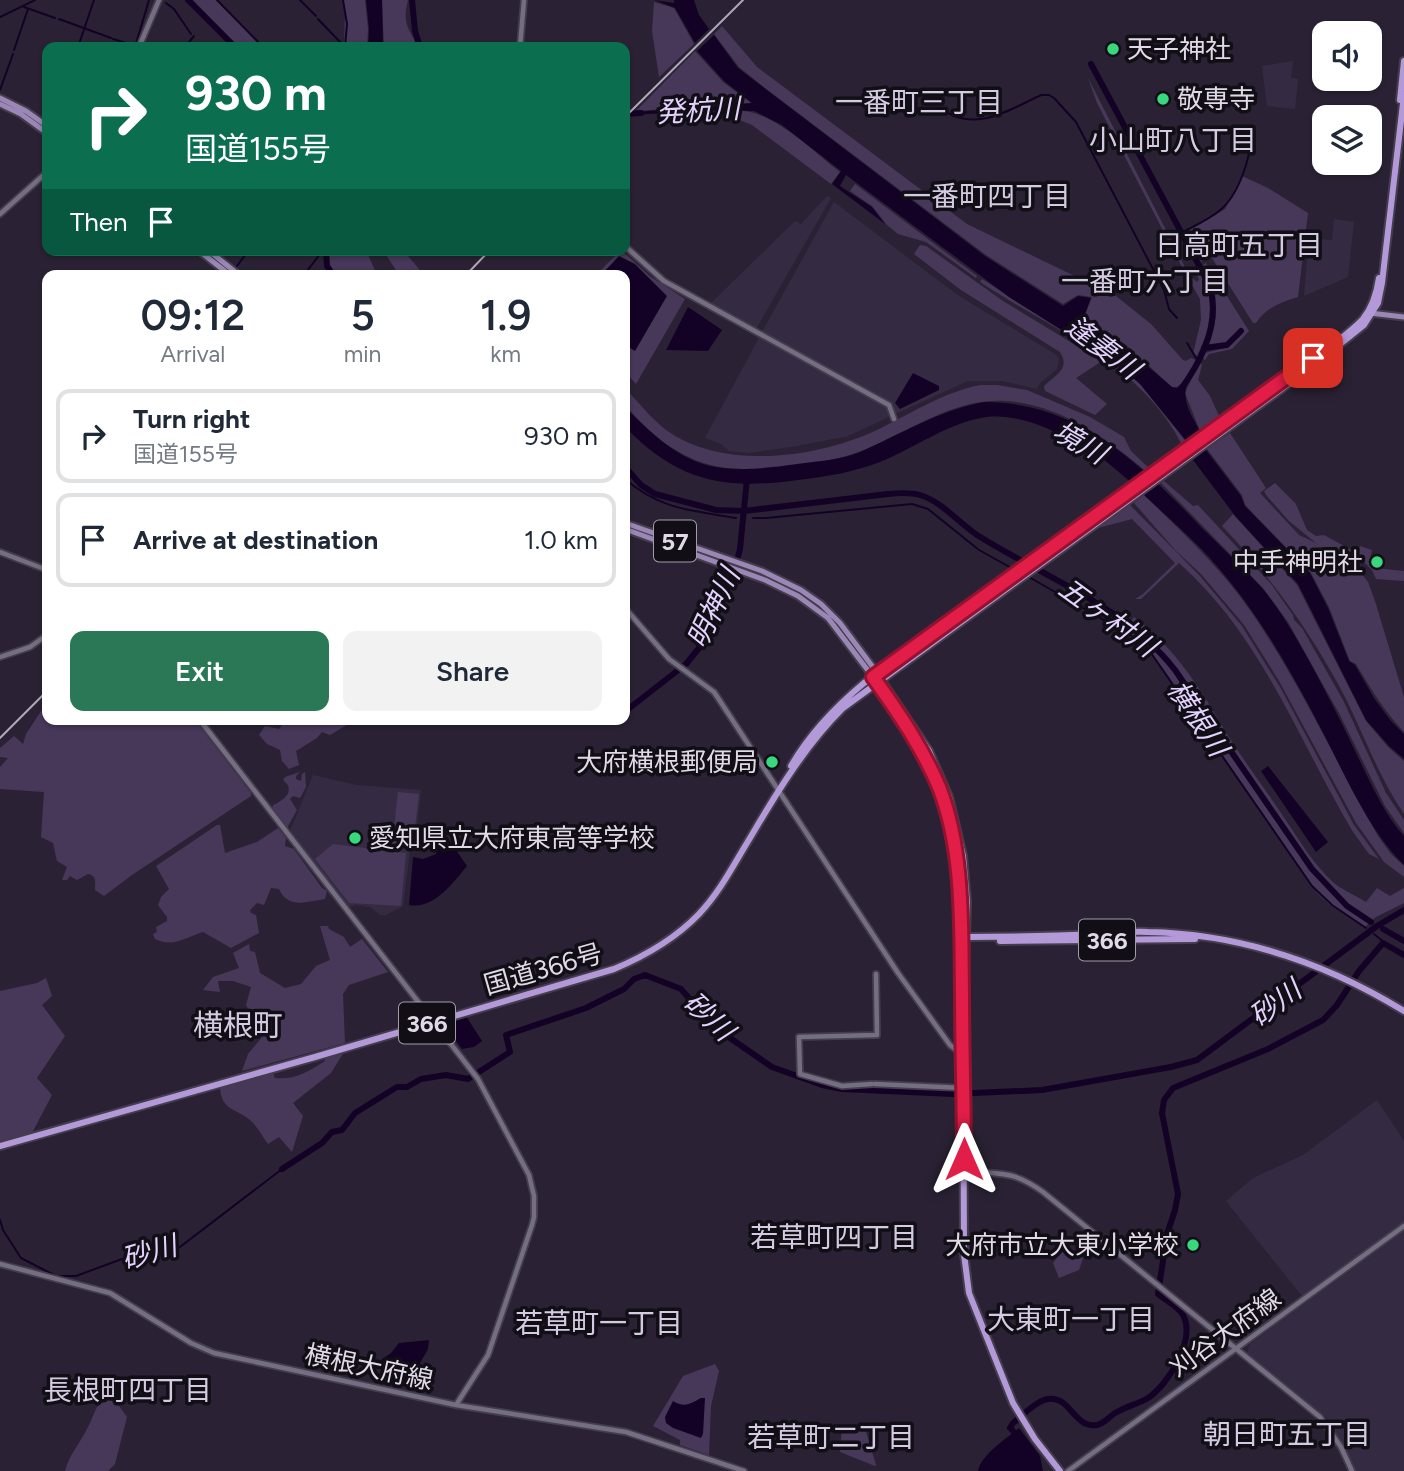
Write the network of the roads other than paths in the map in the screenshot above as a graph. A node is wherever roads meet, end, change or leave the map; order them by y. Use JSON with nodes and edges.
{"nodes":[{"id":1,"x":159,"y":0,"type":"edge"},
{"id":2,"x":524,"y":0,"type":"edge"},
{"id":3,"x":141,"y":42,"type":"edge"},
{"id":4,"x":520,"y":42,"type":"edge"},
{"id":5,"x":1404,"y":61,"type":"edge"},
{"id":6,"x":1404,"y":95,"type":"edge"},
{"id":7,"x":0,"y":99,"type":"edge"},
{"id":8,"x":0,"y":104,"type":"edge"},
{"id":9,"x":42,"y":122,"type":"edge"},
{"id":10,"x":42,"y":129,"type":"edge"},
{"id":11,"x":42,"y":176,"type":"edge"},
{"id":12,"x":0,"y":214,"type":"edge"},
{"id":13,"x":630,"y":250,"type":"edge"},
{"id":14,"x":206,"y":256,"type":"edge"},
{"id":15,"x":215,"y":256,"type":"edge"},
{"id":16,"x":224,"y":270,"type":"edge"},
{"id":17,"x":233,"y":270,"type":"edge"},
{"id":18,"x":1370,"y":313,"type":"junction"},
{"id":19,"x":1404,"y":317,"type":"edge"},
{"id":20,"x":894,"y":419,"type":"dead end"},
{"id":21,"x":1165,"y":471,"type":"junction"},
{"id":22,"x":630,"y":525,"type":"edge"},
{"id":23,"x":630,"y":531,"type":"edge"},
{"id":24,"x":0,"y":552,"type":"edge"},
{"id":25,"x":724,"y":561,"type":"junction"},
{"id":26,"x":42,"y":568,"type":"edge"},
{"id":27,"x":630,"y":614,"type":"edge"},
{"id":28,"x":42,"y":638,"type":"edge"},
{"id":29,"x":0,"y":657,"type":"edge"},
{"id":30,"x":877,"y":678,"type":"junction"},
{"id":31,"x":204,"y":725,"type":"edge"},
{"id":32,"x":779,"y":790,"type":"junction"},
{"id":33,"x":965,"y":940,"type":"junction"},
{"id":34,"x":876,"y":974,"type":"dead end"},
{"id":35,"x":1404,"y":1010,"type":"edge"},
{"id":36,"x":432,"y":1021,"type":"junction"},
{"id":37,"x":964,"y":1055,"type":"junction"},
{"id":38,"x":964,"y":1088,"type":"junction"},
{"id":39,"x":0,"y":1146,"type":"edge"},
{"id":40,"x":964,"y":1170,"type":"junction"},
{"id":41,"x":1404,"y":1226,"type":"edge"},
{"id":42,"x":0,"y":1265,"type":"edge"},
{"id":43,"x":1238,"y":1348,"type":"junction"},
{"id":44,"x":456,"y":1405,"type":"junction"},
{"id":45,"x":744,"y":1471,"type":"edge"},
{"id":46,"x":1060,"y":1471,"type":"edge"},
{"id":47,"x":1068,"y":1471,"type":"edge"},
{"id":48,"x":1352,"y":1471,"type":"edge"}],
"edges":[{"from":1,"to":3,"type":"street"},
{"from":2,"to":4,"type":"street"},
{"from":5,"to":18,"type":"highway"},
{"from":6,"to":18,"type":"highway"},
{"from":7,"to":9,"type":"main road"},
{"from":8,"to":10,"type":"main road"},
{"from":11,"to":12,"type":"street"},
{"from":13,"to":20,"type":"street"},
{"from":14,"to":16,"type":"main road"},
{"from":15,"to":17,"type":"main road"},
{"from":18,"to":19,"type":"main road"},
{"from":18,"to":21,"type":"highway"},
{"from":21,"to":30,"type":"highway"},
{"from":21,"to":30,"type":"highway"},
{"from":22,"to":25,"type":"main road","number":"57"},
{"from":23,"to":25,"type":"main road","number":"57"},
{"from":24,"to":26,"type":"street"},
{"from":25,"to":30,"type":"main road","number":"57"},
{"from":25,"to":30,"type":"main road","number":"57"},
{"from":27,"to":32,"type":"street"},
{"from":28,"to":29,"type":"street"},
{"from":30,"to":32,"type":"highway","name":"国道366号","number":"366"},
{"from":30,"to":33,"type":"highway"},
{"from":31,"to":36,"type":"street"},
{"from":32,"to":36,"type":"highway","name":"国道366号","number":"366"},
{"from":32,"to":37,"type":"street"},
{"from":33,"to":35,"type":"highway","number":"366"},
{"from":33,"to":37,"type":"highway"},
{"from":34,"to":38,"type":"street"},
{"from":36,"to":39,"type":"highway","name":"国道366号","number":"366"},
{"from":36,"to":44,"type":"street"},
{"from":37,"to":38,"type":"highway"},
{"from":38,"to":40,"type":"highway"},
{"from":40,"to":43,"type":"street"},
{"from":40,"to":46,"type":"highway"},
{"from":41,"to":43,"type":"street","name":"刈谷大府線"},
{"from":42,"to":44,"type":"street","name":"横根大府線"},
{"from":43,"to":47,"type":"street","name":"刈谷大府線"},
{"from":43,"to":48,"type":"street"},
{"from":44,"to":45,"type":"street","name":"横根大府線"}]}
